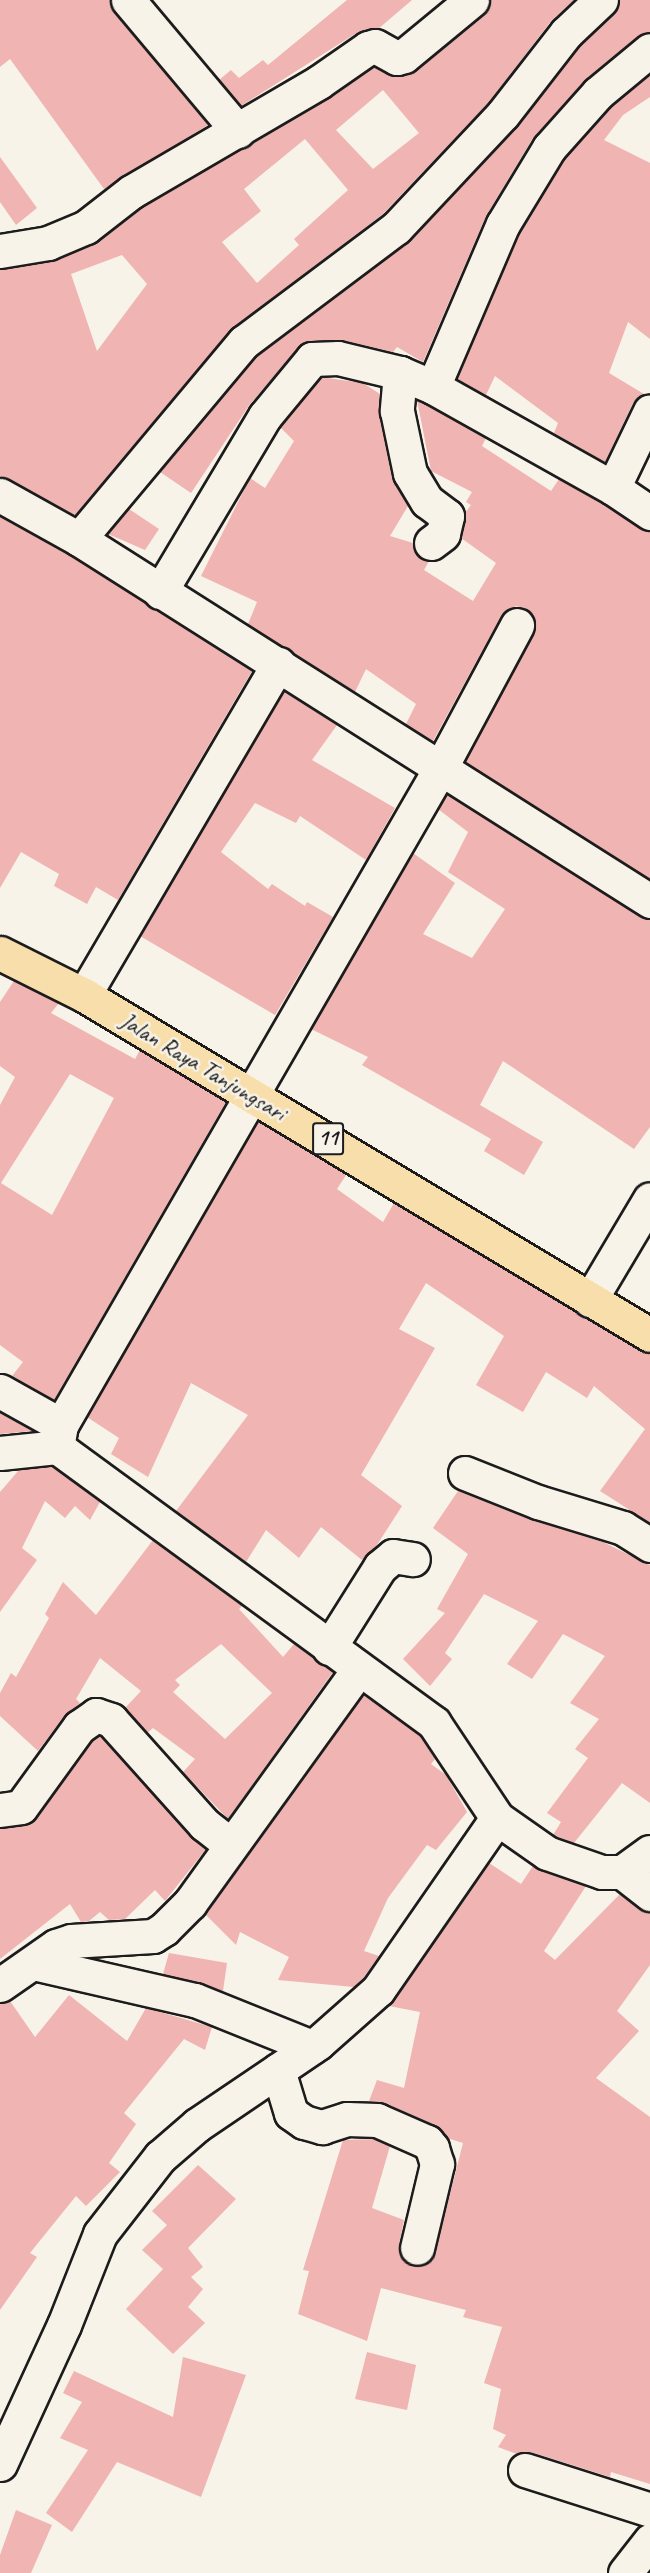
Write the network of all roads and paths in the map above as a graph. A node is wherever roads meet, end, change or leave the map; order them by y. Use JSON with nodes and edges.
{"nodes":[{"id":1,"x":128,"y":0,"type":"edge"},
{"id":2,"x":472,"y":0,"type":"edge"},
{"id":3,"x":601,"y":0,"type":"edge"},
{"id":4,"x":650,"y":50,"type":"edge"},
{"id":5,"x":238,"y":131,"type":"junction"},
{"id":6,"x":0,"y":251,"type":"edge"},
{"id":7,"x":400,"y":374,"type":"junction"},
{"id":8,"x":433,"y":387,"type":"junction"},
{"id":9,"x":650,"y":411,"type":"edge"},
{"id":10,"x":613,"y":488,"type":"junction"},
{"id":11,"x":0,"y":495,"type":"edge"},
{"id":12,"x":650,"y":513,"type":"edge"},
{"id":13,"x":79,"y":539,"type":"junction"},
{"id":14,"x":431,"y":543,"type":"dead end"},
{"id":15,"x":160,"y":592,"type":"junction"},
{"id":16,"x":517,"y":625,"type":"dead end"},
{"id":17,"x":278,"y":664,"type":"junction"},
{"id":18,"x":441,"y":766,"type":"junction"},
{"id":19,"x":650,"y":901,"type":"edge"},
{"id":20,"x":0,"y":953,"type":"edge"},
{"id":21,"x":84,"y":995,"type":"junction"},
{"id":22,"x":249,"y":1095,"type":"junction"},
{"id":23,"x":650,"y":1199,"type":"edge"},
{"id":24,"x":590,"y":1300,"type":"junction"},
{"id":25,"x":650,"y":1335,"type":"edge"},
{"id":26,"x":0,"y":1391,"type":"edge"},
{"id":27,"x":59,"y":1436,"type":"junction"},
{"id":28,"x":0,"y":1453,"type":"edge"},
{"id":29,"x":465,"y":1473,"type":"dead end"},
{"id":30,"x":650,"y":1545,"type":"edge"},
{"id":31,"x":413,"y":1559,"type":"dead end"},
{"id":32,"x":329,"y":1648,"type":"junction"},
{"id":33,"x":358,"y":1670,"type":"junction"},
{"id":34,"x":0,"y":1810,"type":"edge"},
{"id":35,"x":498,"y":1818,"type":"junction"},
{"id":36,"x":231,"y":1845,"type":"junction"},
{"id":37,"x":650,"y":1852,"type":"edge"},
{"id":38,"x":622,"y":1872,"type":"junction"},
{"id":39,"x":650,"y":1894,"type":"edge"},
{"id":40,"x":33,"y":1963,"type":"junction"},
{"id":41,"x":0,"y":1985,"type":"edge"},
{"id":42,"x":312,"y":2047,"type":"junction"},
{"id":43,"x":278,"y":2070,"type":"junction"},
{"id":44,"x":417,"y":2248,"type":"dead end"},
{"id":45,"x":0,"y":2464,"type":"edge"},
{"id":46,"x":525,"y":2470,"type":"dead end"},
{"id":47,"x":650,"y":2511,"type":"edge"},
{"id":48,"x":650,"y":2541,"type":"edge"},
{"id":49,"x":625,"y":2573,"type":"edge"}],
"edges":[{"from":1,"to":5,"type":"street"},
{"from":2,"to":5,"type":"street"},
{"from":3,"to":13,"type":"street"},
{"from":4,"to":8,"type":"street"},
{"from":5,"to":6,"type":"street"},
{"from":7,"to":8,"type":"street"},
{"from":7,"to":14,"type":"street"},
{"from":7,"to":15,"type":"street"},
{"from":8,"to":10,"type":"street"},
{"from":9,"to":10,"type":"street"},
{"from":10,"to":12,"type":"street"},
{"from":11,"to":13,"type":"street"},
{"from":13,"to":15,"type":"street"},
{"from":15,"to":17,"type":"street"},
{"from":16,"to":18,"type":"street"},
{"from":17,"to":18,"type":"street"},
{"from":17,"to":21,"type":"street"},
{"from":18,"to":19,"type":"street"},
{"from":18,"to":22,"type":"street"},
{"from":20,"to":21,"type":"highway","name":"Jalan Raya Tanjungsari","number":"11"},
{"from":21,"to":22,"type":"highway","name":"Jalan Raya Tanjungsari","number":"11"},
{"from":22,"to":24,"type":"highway","name":"Jalan Raya Tanjungsari","number":"11"},
{"from":22,"to":27,"type":"street"},
{"from":23,"to":24,"type":"street"},
{"from":24,"to":25,"type":"highway","name":"Jalan Raya Tanjungsari","number":"11"},
{"from":26,"to":27,"type":"street"},
{"from":27,"to":28,"type":"street"},
{"from":27,"to":32,"type":"street"},
{"from":29,"to":30,"type":"street"},
{"from":31,"to":32,"type":"street"},
{"from":32,"to":33,"type":"street"},
{"from":33,"to":35,"type":"street"},
{"from":33,"to":36,"type":"street"},
{"from":34,"to":36,"type":"street"},
{"from":35,"to":38,"type":"street"},
{"from":35,"to":42,"type":"street"},
{"from":36,"to":40,"type":"street"},
{"from":37,"to":38,"type":"street"},
{"from":38,"to":39,"type":"street"},
{"from":40,"to":41,"type":"street"},
{"from":40,"to":42,"type":"street"},
{"from":42,"to":43,"type":"street"},
{"from":43,"to":44,"type":"street"},
{"from":43,"to":45,"type":"street"},
{"from":46,"to":47,"type":"street"},
{"from":48,"to":49,"type":"street"}]}
